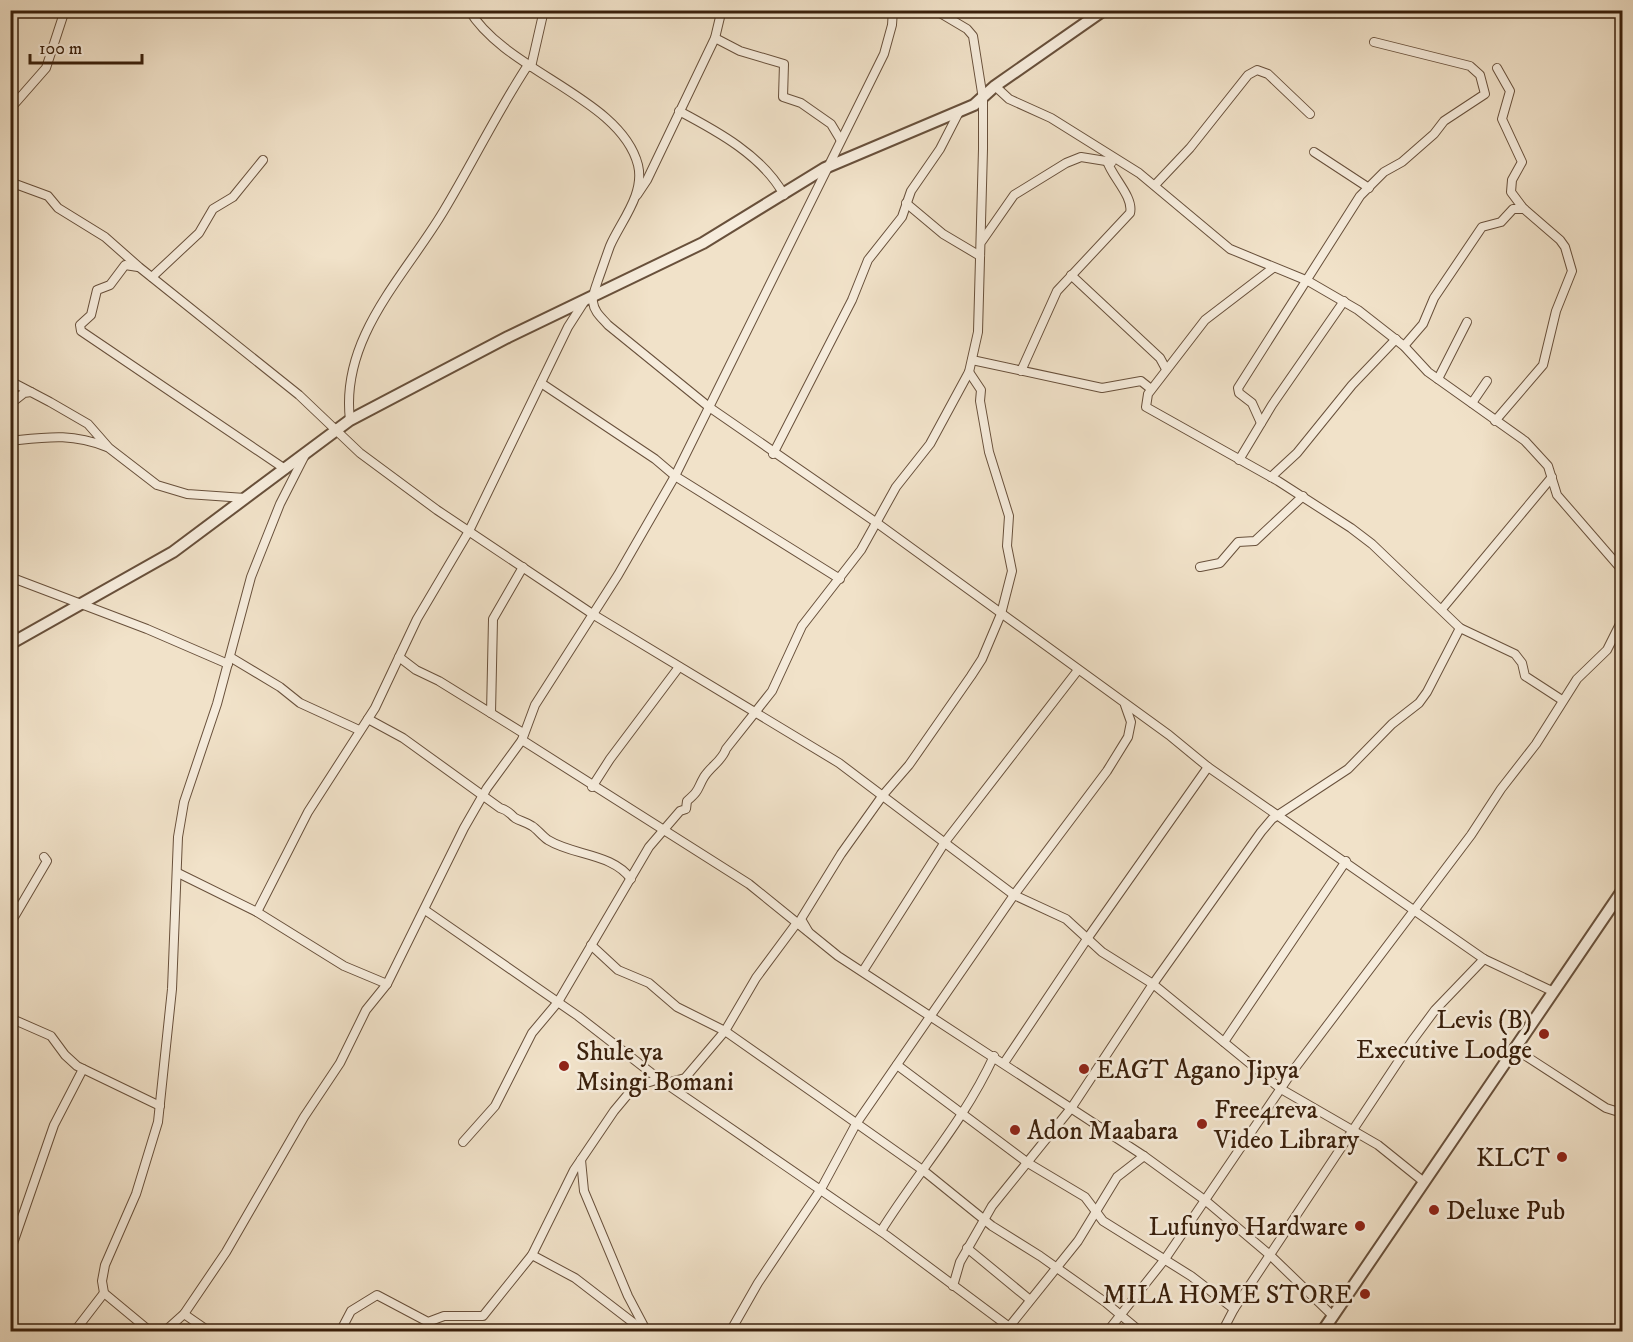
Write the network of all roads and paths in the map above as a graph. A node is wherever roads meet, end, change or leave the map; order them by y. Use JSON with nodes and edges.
{"nodes":[{"id":1,"x":65,"y":10,"type":"edge"},
{"id":2,"x":469,"y":10,"type":"edge"},
{"id":3,"x":544,"y":10,"type":"edge"},
{"id":4,"x":727,"y":10,"type":"edge"},
{"id":5,"x":935,"y":10,"type":"edge"},
{"id":6,"x":1104,"y":10,"type":"edge"},
{"id":7,"x":894,"y":12,"type":"edge"},
{"id":8,"x":715,"y":38,"type":"junction"},
{"id":9,"x":1374,"y":42,"type":"dead end"},
{"id":10,"x":530,"y":66,"type":"junction"},
{"id":11,"x":1497,"y":68,"type":"dead end"},
{"id":12,"x":994,"y":86,"type":"junction"},
{"id":13,"x":983,"y":99,"type":"junction"},
{"id":14,"x":10,"y":109,"type":"edge"},
{"id":15,"x":679,"y":111,"type":"junction"},
{"id":16,"x":959,"y":112,"type":"junction"},
{"id":17,"x":1310,"y":114,"type":"dead end"},
{"id":18,"x":840,"y":139,"type":"junction"},
{"id":19,"x":1314,"y":152,"type":"dead end"},
{"id":20,"x":262,"y":160,"type":"dead end"},
{"id":21,"x":1107,"y":161,"type":"junction"},
{"id":22,"x":1122,"y":163,"type":"junction"},
{"id":23,"x":825,"y":168,"type":"junction"},
{"id":24,"x":10,"y":183,"type":"edge"},
{"id":25,"x":1155,"y":185,"type":"junction"},
{"id":26,"x":1369,"y":188,"type":"junction"},
{"id":27,"x":637,"y":195,"type":"junction"},
{"id":28,"x":784,"y":195,"type":"junction"},
{"id":29,"x":906,"y":203,"type":"junction"},
{"id":30,"x":1524,"y":209,"type":"junction"},
{"id":31,"x":980,"y":244,"type":"junction"},
{"id":32,"x":980,"y":256,"type":"junction"},
{"id":33,"x":139,"y":267,"type":"junction"},
{"id":34,"x":1273,"y":268,"type":"junction"},
{"id":35,"x":1071,"y":275,"type":"junction"},
{"id":36,"x":152,"y":277,"type":"junction"},
{"id":37,"x":1308,"y":281,"type":"junction"},
{"id":38,"x":588,"y":299,"type":"junction"},
{"id":39,"x":1344,"y":301,"type":"junction"},
{"id":40,"x":1467,"y":322,"type":"dead end"},
{"id":41,"x":1396,"y":339,"type":"junction"},
{"id":42,"x":1404,"y":346,"type":"junction"},
{"id":43,"x":972,"y":360,"type":"junction"},
{"id":44,"x":1166,"y":369,"type":"junction"},
{"id":45,"x":1021,"y":371,"type":"junction"},
{"id":46,"x":969,"y":372,"type":"junction"},
{"id":47,"x":1438,"y":379,"type":"junction"},
{"id":48,"x":10,"y":381,"type":"edge"},
{"id":49,"x":1487,"y":381,"type":"dead end"},
{"id":50,"x":541,"y":383,"type":"junction"},
{"id":51,"x":1151,"y":389,"type":"junction"},
{"id":52,"x":31,"y":392,"type":"junction"},
{"id":53,"x":1472,"y":403,"type":"junction"},
{"id":54,"x":10,"y":404,"type":"edge"},
{"id":55,"x":709,"y":407,"type":"junction"},
{"id":56,"x":350,"y":420,"type":"junction"},
{"id":57,"x":1495,"y":421,"type":"junction"},
{"id":58,"x":1261,"y":423,"type":"junction"},
{"id":59,"x":336,"y":430,"type":"junction"},
{"id":60,"x":10,"y":441,"type":"edge"},
{"id":61,"x":109,"y":448,"type":"junction"},
{"id":62,"x":306,"y":452,"type":"junction"},
{"id":63,"x":773,"y":454,"type":"junction"},
{"id":64,"x":1239,"y":460,"type":"junction"},
{"id":65,"x":285,"y":469,"type":"junction"},
{"id":66,"x":675,"y":476,"type":"junction"},
{"id":67,"x":1271,"y":477,"type":"junction"},
{"id":68,"x":1552,"y":477,"type":"junction"},
{"id":69,"x":1303,"y":496,"type":"junction"},
{"id":70,"x":245,"y":498,"type":"junction"},
{"id":71,"x":877,"y":524,"type":"junction"},
{"id":72,"x":469,"y":531,"type":"junction"},
{"id":73,"x":524,"y":567,"type":"junction"},
{"id":74,"x":1200,"y":567,"type":"dead end"},
{"id":75,"x":1623,"y":570,"type":"edge"},
{"id":76,"x":10,"y":577,"type":"edge"},
{"id":77,"x":840,"y":579,"type":"junction"},
{"id":78,"x":79,"y":605,"type":"junction"},
{"id":79,"x":1442,"y":609,"type":"junction"},
{"id":80,"x":1001,"y":614,"type":"junction"},
{"id":81,"x":594,"y":615,"type":"junction"},
{"id":82,"x":1623,"y":620,"type":"edge"},
{"id":83,"x":1460,"y":628,"type":"junction"},
{"id":84,"x":10,"y":644,"type":"edge"},
{"id":85,"x":399,"y":657,"type":"junction"},
{"id":86,"x":229,"y":661,"type":"junction"},
{"id":87,"x":679,"y":668,"type":"junction"},
{"id":88,"x":1078,"y":670,"type":"junction"},
{"id":89,"x":1562,"y":700,"type":"junction"},
{"id":90,"x":1125,"y":705,"type":"junction"},
{"id":91,"x":491,"y":713,"type":"junction"},
{"id":92,"x":755,"y":714,"type":"junction"},
{"id":93,"x":368,"y":719,"type":"junction"},
{"id":94,"x":359,"y":730,"type":"junction"},
{"id":95,"x":523,"y":736,"type":"junction"},
{"id":96,"x":1208,"y":767,"type":"junction"},
{"id":97,"x":592,"y":787,"type":"junction"},
{"id":98,"x":483,"y":794,"type":"junction"},
{"id":99,"x":883,"y":795,"type":"junction"},
{"id":100,"x":1279,"y":815,"type":"junction"},
{"id":101,"x":665,"y":830,"type":"junction"},
{"id":102,"x":945,"y":842,"type":"junction"},
{"id":103,"x":44,"y":857,"type":"dead end"},
{"id":104,"x":1346,"y":861,"type":"junction"},
{"id":105,"x":178,"y":873,"type":"junction"},
{"id":106,"x":631,"y":879,"type":"junction"},
{"id":107,"x":1623,"y":891,"type":"edge"},
{"id":108,"x":1014,"y":895,"type":"junction"},
{"id":109,"x":1415,"y":909,"type":"junction"},
{"id":110,"x":425,"y":910,"type":"junction"},
{"id":111,"x":257,"y":912,"type":"junction"},
{"id":112,"x":10,"y":924,"type":"edge"},
{"id":113,"x":796,"y":924,"type":"junction"},
{"id":114,"x":811,"y":936,"type":"junction"},
{"id":115,"x":1088,"y":939,"type":"junction"},
{"id":116,"x":591,"y":945,"type":"junction"},
{"id":117,"x":1484,"y":959,"type":"junction"},
{"id":118,"x":862,"y":971,"type":"junction"},
{"id":119,"x":387,"y":984,"type":"junction"},
{"id":120,"x":1153,"y":984,"type":"junction"},
{"id":121,"x":1552,"y":990,"type":"junction"},
{"id":122,"x":558,"y":1002,"type":"junction"},
{"id":123,"x":930,"y":1015,"type":"junction"},
{"id":124,"x":10,"y":1018,"type":"edge"},
{"id":125,"x":725,"y":1031,"type":"junction"},
{"id":126,"x":1224,"y":1042,"type":"junction"},
{"id":127,"x":1515,"y":1049,"type":"junction"},
{"id":128,"x":994,"y":1056,"type":"junction"},
{"id":129,"x":1004,"y":1063,"type":"junction"},
{"id":130,"x":897,"y":1065,"type":"junction"},
{"id":131,"x":83,"y":1069,"type":"junction"},
{"id":132,"x":663,"y":1081,"type":"junction"},
{"id":133,"x":1281,"y":1089,"type":"junction"},
{"id":134,"x":160,"y":1106,"type":"junction"},
{"id":135,"x":1072,"y":1107,"type":"junction"},
{"id":136,"x":963,"y":1113,"type":"junction"},
{"id":137,"x":1622,"y":1113,"type":"edge"},
{"id":138,"x":856,"y":1124,"type":"junction"},
{"id":139,"x":1351,"y":1130,"type":"junction"},
{"id":140,"x":463,"y":1142,"type":"dead end"},
{"id":141,"x":1144,"y":1156,"type":"junction"},
{"id":142,"x":582,"y":1159,"type":"junction"},
{"id":143,"x":1029,"y":1163,"type":"junction"},
{"id":144,"x":924,"y":1172,"type":"junction"},
{"id":145,"x":1424,"y":1182,"type":"junction"},
{"id":146,"x":822,"y":1189,"type":"junction"},
{"id":147,"x":1206,"y":1201,"type":"junction"},
{"id":148,"x":1097,"y":1213,"type":"junction"},
{"id":149,"x":985,"y":1220,"type":"junction"},
{"id":150,"x":881,"y":1230,"type":"junction"},
{"id":151,"x":967,"y":1248,"type":"junction"},
{"id":152,"x":10,"y":1252,"type":"edge"},
{"id":153,"x":532,"y":1255,"type":"junction"},
{"id":154,"x":1271,"y":1256,"type":"junction"},
{"id":155,"x":1165,"y":1259,"type":"junction"},
{"id":156,"x":1056,"y":1268,"type":"junction"},
{"id":157,"x":953,"y":1286,"type":"junction"},
{"id":158,"x":104,"y":1293,"type":"junction"},
{"id":159,"x":1029,"y":1299,"type":"junction"},
{"id":160,"x":1234,"y":1309,"type":"junction"},
{"id":161,"x":184,"y":1314,"type":"junction"},
{"id":162,"x":1119,"y":1315,"type":"junction"},
{"id":163,"x":1333,"y":1316,"type":"junction"},
{"id":164,"x":1012,"y":1329,"type":"edge"},
{"id":165,"x":74,"y":1332,"type":"edge"},
{"id":166,"x":151,"y":1332,"type":"edge"},
{"id":167,"x":164,"y":1332,"type":"edge"},
{"id":168,"x":210,"y":1332,"type":"edge"},
{"id":169,"x":340,"y":1332,"type":"edge"},
{"id":170,"x":646,"y":1332,"type":"edge"},
{"id":171,"x":730,"y":1332,"type":"edge"},
{"id":172,"x":1107,"y":1332,"type":"edge"},
{"id":173,"x":1141,"y":1332,"type":"edge"},
{"id":174,"x":1222,"y":1332,"type":"edge"},
{"id":175,"x":1322,"y":1332,"type":"edge"}],
"edges":[{"from":1,"to":14,"type":"street"},
{"from":2,"to":10,"type":"street"},
{"from":3,"to":10,"type":"street"},
{"from":4,"to":8,"type":"street"},
{"from":5,"to":13,"type":"street"},
{"from":6,"to":12,"type":"street"},
{"from":7,"to":18,"type":"street"},
{"from":8,"to":15,"type":"street"},
{"from":8,"to":18,"type":"street"},
{"from":9,"to":26,"type":"street"},
{"from":10,"to":27,"type":"street"},
{"from":10,"to":56,"type":"street"},
{"from":11,"to":30,"type":"street"},
{"from":12,"to":13,"type":"street"},
{"from":12,"to":22,"type":"street"},
{"from":13,"to":16,"type":"street"},
{"from":13,"to":31,"type":"street"},
{"from":15,"to":27,"type":"street"},
{"from":15,"to":28,"type":"street"},
{"from":16,"to":23,"type":"street"},
{"from":16,"to":29,"type":"street"},
{"from":17,"to":25,"type":"street"},
{"from":18,"to":23,"type":"street"},
{"from":19,"to":26,"type":"street"},
{"from":20,"to":36,"type":"street"},
{"from":21,"to":22,"type":"street"},
{"from":21,"to":31,"type":"street"},
{"from":21,"to":35,"type":"street"},
{"from":22,"to":25,"type":"street"},
{"from":23,"to":28,"type":"street"},
{"from":23,"to":55,"type":"street"},
{"from":24,"to":33,"type":"street"},
{"from":25,"to":34,"type":"street"},
{"from":26,"to":37,"type":"street"},
{"from":27,"to":38,"type":"street"},
{"from":28,"to":38,"type":"street"},
{"from":29,"to":32,"type":"street"},
{"from":29,"to":63,"type":"street"},
{"from":30,"to":42,"type":"street"},
{"from":30,"to":57,"type":"street"},
{"from":31,"to":32,"type":"street"},
{"from":32,"to":43,"type":"street"},
{"from":33,"to":36,"type":"street"},
{"from":33,"to":65,"type":"street"},
{"from":34,"to":37,"type":"street"},
{"from":34,"to":44,"type":"street"},
{"from":35,"to":44,"type":"street"},
{"from":35,"to":45,"type":"street"},
{"from":36,"to":59,"type":"street"},
{"from":37,"to":39,"type":"street"},
{"from":37,"to":58,"type":"street"},
{"from":38,"to":50,"type":"street"},
{"from":38,"to":55,"type":"street"},
{"from":38,"to":56,"type":"street"},
{"from":39,"to":41,"type":"street"},
{"from":39,"to":58,"type":"street"},
{"from":40,"to":47,"type":"street"},
{"from":41,"to":42,"type":"street"},
{"from":41,"to":67,"type":"street"},
{"from":42,"to":47,"type":"street"},
{"from":43,"to":45,"type":"street"},
{"from":43,"to":46,"type":"street"},
{"from":44,"to":51,"type":"street"},
{"from":45,"to":51,"type":"street"},
{"from":46,"to":71,"type":"street"},
{"from":46,"to":80,"type":"street"},
{"from":47,"to":53,"type":"street"},
{"from":48,"to":52,"type":"street"},
{"from":49,"to":53,"type":"street"},
{"from":50,"to":66,"type":"street"},
{"from":50,"to":72,"type":"street"},
{"from":51,"to":64,"type":"street"},
{"from":52,"to":54,"type":"street"},
{"from":52,"to":61,"type":"street"},
{"from":53,"to":57,"type":"street"},
{"from":55,"to":63,"type":"street"},
{"from":55,"to":66,"type":"street"},
{"from":56,"to":59,"type":"street"},
{"from":57,"to":68,"type":"street"},
{"from":58,"to":64,"type":"street"},
{"from":59,"to":62,"type":"street"},
{"from":59,"to":72,"type":"street"},
{"from":60,"to":61,"type":"street"},
{"from":61,"to":70,"type":"street"},
{"from":62,"to":65,"type":"street"},
{"from":62,"to":86,"type":"street"},
{"from":63,"to":71,"type":"street"},
{"from":64,"to":67,"type":"street"},
{"from":65,"to":70,"type":"street"},
{"from":66,"to":77,"type":"street"},
{"from":66,"to":81,"type":"street"},
{"from":67,"to":69,"type":"street"},
{"from":68,"to":75,"type":"street"},
{"from":68,"to":79,"type":"street"},
{"from":69,"to":74,"type":"street"},
{"from":69,"to":79,"type":"street"},
{"from":70,"to":78,"type":"street"},
{"from":71,"to":77,"type":"street"},
{"from":71,"to":80,"type":"street"},
{"from":72,"to":73,"type":"street"},
{"from":72,"to":85,"type":"street"},
{"from":73,"to":81,"type":"street"},
{"from":73,"to":91,"type":"street"},
{"from":76,"to":78,"type":"street"},
{"from":77,"to":92,"type":"street"},
{"from":78,"to":84,"type":"street"},
{"from":78,"to":86,"type":"street"},
{"from":79,"to":83,"type":"street"},
{"from":80,"to":88,"type":"street"},
{"from":80,"to":99,"type":"street"},
{"from":81,"to":87,"type":"street"},
{"from":81,"to":95,"type":"street"},
{"from":82,"to":89,"type":"street"},
{"from":83,"to":89,"type":"street"},
{"from":83,"to":100,"type":"street"},
{"from":85,"to":91,"type":"street"},
{"from":85,"to":93,"type":"street"},
{"from":86,"to":94,"type":"street"},
{"from":86,"to":105,"type":"street"},
{"from":87,"to":92,"type":"street"},
{"from":87,"to":97,"type":"street"},
{"from":88,"to":90,"type":"street"},
{"from":88,"to":102,"type":"street"},
{"from":89,"to":109,"type":"street"},
{"from":90,"to":96,"type":"street"},
{"from":90,"to":108,"type":"street"},
{"from":91,"to":95,"type":"street"},
{"from":92,"to":99,"type":"street"},
{"from":92,"to":101,"type":"street"},
{"from":93,"to":94,"type":"street"},
{"from":93,"to":98,"type":"street"},
{"from":94,"to":111,"type":"street"},
{"from":95,"to":97,"type":"street"},
{"from":95,"to":98,"type":"street"},
{"from":96,"to":100,"type":"street"},
{"from":96,"to":115,"type":"street"},
{"from":97,"to":101,"type":"street"},
{"from":98,"to":106,"type":"street"},
{"from":98,"to":110,"type":"street"},
{"from":99,"to":102,"type":"street"},
{"from":99,"to":114,"type":"street"},
{"from":100,"to":104,"type":"street"},
{"from":100,"to":120,"type":"street"},
{"from":101,"to":106,"type":"street"},
{"from":101,"to":113,"type":"street"},
{"from":102,"to":108,"type":"street"},
{"from":102,"to":118,"type":"street"},
{"from":103,"to":112,"type":"street"},
{"from":104,"to":109,"type":"street"},
{"from":104,"to":126,"type":"street"},
{"from":105,"to":111,"type":"street"},
{"from":105,"to":134,"type":"street"},
{"from":106,"to":116,"type":"street"},
{"from":107,"to":121,"type":"street"},
{"from":108,"to":115,"type":"street"},
{"from":108,"to":123,"type":"street"},
{"from":109,"to":117,"type":"street"},
{"from":109,"to":133,"type":"street"},
{"from":110,"to":119,"type":"street"},
{"from":110,"to":122,"type":"street"},
{"from":111,"to":119,"type":"street"},
{"from":113,"to":114,"type":"street"},
{"from":113,"to":125,"type":"street"},
{"from":114,"to":118,"type":"street"},
{"from":115,"to":120,"type":"street"},
{"from":115,"to":129,"type":"street"},
{"from":116,"to":122,"type":"street"},
{"from":116,"to":125,"type":"street"},
{"from":117,"to":121,"type":"street"},
{"from":117,"to":139,"type":"street"},
{"from":118,"to":123,"type":"street"},
{"from":119,"to":161,"type":"street"},
{"from":120,"to":126,"type":"street"},
{"from":120,"to":135,"type":"street"},
{"from":121,"to":127,"type":"street"},
{"from":122,"to":132,"type":"street"},
{"from":122,"to":140,"type":"street"},
{"from":123,"to":128,"type":"street"},
{"from":123,"to":130,"type":"street"},
{"from":124,"to":131,"type":"street"},
{"from":125,"to":132,"type":"street"},
{"from":125,"to":138,"type":"street"},
{"from":126,"to":133,"type":"street"},
{"from":127,"to":137,"type":"street"},
{"from":127,"to":145,"type":"street"},
{"from":128,"to":129,"type":"street"},
{"from":128,"to":136,"type":"street"},
{"from":129,"to":135,"type":"street"},
{"from":130,"to":136,"type":"street"},
{"from":130,"to":138,"type":"street"},
{"from":131,"to":134,"type":"street"},
{"from":131,"to":152,"type":"street"},
{"from":132,"to":142,"type":"street"},
{"from":132,"to":146,"type":"street"},
{"from":133,"to":139,"type":"street"},
{"from":133,"to":147,"type":"street"},
{"from":134,"to":158,"type":"street"},
{"from":135,"to":141,"type":"street"},
{"from":135,"to":143,"type":"street"},
{"from":136,"to":143,"type":"street"},
{"from":136,"to":144,"type":"street"},
{"from":138,"to":144,"type":"street"},
{"from":138,"to":146,"type":"street"},
{"from":139,"to":145,"type":"street"},
{"from":139,"to":154,"type":"street"},
{"from":141,"to":147,"type":"street"},
{"from":141,"to":148,"type":"street"},
{"from":142,"to":153,"type":"street"},
{"from":142,"to":170,"type":"street"},
{"from":143,"to":148,"type":"street"},
{"from":143,"to":149,"type":"street"},
{"from":144,"to":149,"type":"street"},
{"from":144,"to":150,"type":"street"},
{"from":145,"to":163,"type":"street"},
{"from":146,"to":150,"type":"street"},
{"from":146,"to":171,"type":"street"},
{"from":147,"to":154,"type":"street"},
{"from":147,"to":155,"type":"street"},
{"from":148,"to":155,"type":"street"},
{"from":148,"to":156,"type":"street"},
{"from":149,"to":151,"type":"street"},
{"from":149,"to":156,"type":"street"},
{"from":150,"to":157,"type":"street"},
{"from":151,"to":157,"type":"street"},
{"from":151,"to":159,"type":"street"},
{"from":153,"to":169,"type":"street"},
{"from":153,"to":170,"type":"street"},
{"from":154,"to":160,"type":"street"},
{"from":154,"to":163,"type":"street"},
{"from":155,"to":160,"type":"street"},
{"from":155,"to":162,"type":"street"},
{"from":156,"to":159,"type":"street"},
{"from":156,"to":162,"type":"street"},
{"from":157,"to":164,"type":"street"},
{"from":158,"to":165,"type":"street"},
{"from":158,"to":166,"type":"street"},
{"from":159,"to":164,"type":"street"},
{"from":160,"to":174,"type":"street"},
{"from":161,"to":167,"type":"street"},
{"from":161,"to":168,"type":"street"},
{"from":162,"to":172,"type":"street"},
{"from":162,"to":173,"type":"street"},
{"from":163,"to":175,"type":"street"}]}
